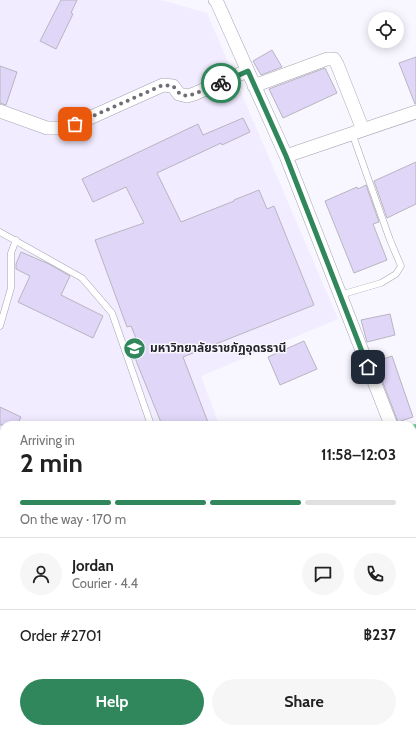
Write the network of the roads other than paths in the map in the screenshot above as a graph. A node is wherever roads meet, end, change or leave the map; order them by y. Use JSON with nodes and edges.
{"nodes":[{"id":1,"x":215,"y":0,"type":"edge"},
{"id":2,"x":248,"y":71,"type":"junction"},
{"id":3,"x":254,"y":86,"type":"junction"},
{"id":4,"x":0,"y":111,"type":"edge"},
{"id":5,"x":416,"y":112,"type":"edge"},
{"id":6,"x":358,"y":132,"type":"junction"},
{"id":7,"x":286,"y":156,"type":"junction"},
{"id":8,"x":0,"y":232,"type":"edge"},
{"id":9,"x":16,"y":240,"type":"junction"},
{"id":10,"x":340,"y":295,"type":"junction"},
{"id":11,"x":0,"y":326,"type":"edge"},
{"id":12,"x":150,"y":421,"type":"edge"},
{"id":13,"x":389,"y":421,"type":"edge"}],
"edges":[{"from":1,"to":2,"type":"street"},
{"from":2,"to":3,"type":"street"},
{"from":2,"to":4,"type":"street"},
{"from":3,"to":6,"type":"street"},
{"from":3,"to":7,"type":"street"},
{"from":5,"to":6,"type":"street"},
{"from":6,"to":7,"type":"street"},
{"from":6,"to":10,"type":"lane"},
{"from":7,"to":10,"type":"street"},
{"from":8,"to":9,"type":"lane"},
{"from":9,"to":11,"type":"lane"},
{"from":9,"to":12,"type":"lane"},
{"from":10,"to":13,"type":"street"}]}
